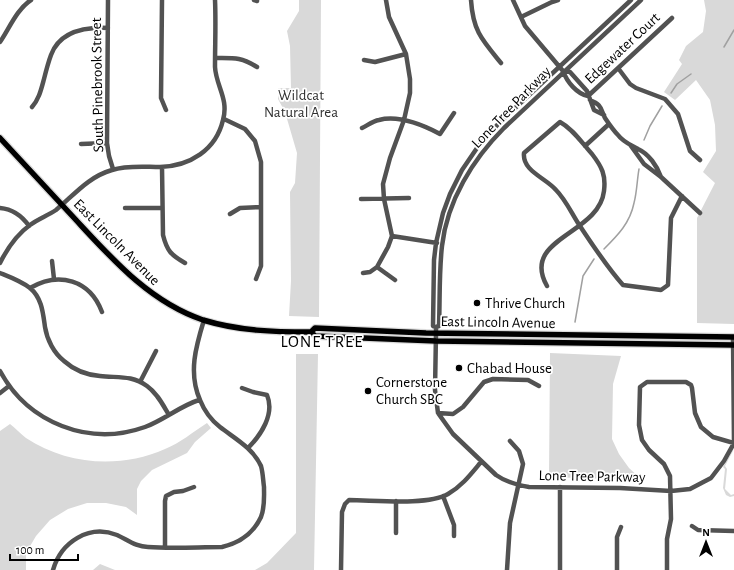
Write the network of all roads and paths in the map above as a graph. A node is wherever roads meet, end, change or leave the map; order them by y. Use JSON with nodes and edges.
{"nodes":[{"id":1,"x":31,"y":0,"type":"edge"},
{"id":2,"x":108,"y":0,"type":"edge"},
{"id":3,"x":162,"y":0,"type":"edge"},
{"id":4,"x":215,"y":0,"type":"edge"},
{"id":5,"x":386,"y":0,"type":"edge"},
{"id":6,"x":471,"y":0,"type":"edge"},
{"id":7,"x":514,"y":0,"type":"edge"},
{"id":8,"x":558,"y":0,"type":"edge"},
{"id":9,"x":631,"y":0,"type":"edge"},
{"id":10,"x":641,"y":0,"type":"edge"},
{"id":11,"x":521,"y":17,"type":"junction"},
{"id":12,"x":672,"y":18,"type":"dead end"},
{"id":13,"x":108,"y":28,"type":"junction"},
{"id":14,"x":0,"y":42,"type":"edge"},
{"id":15,"x":406,"y":54,"type":"junction"},
{"id":16,"x":216,"y":58,"type":"junction"},
{"id":17,"x":364,"y":60,"type":"dead end"},
{"id":18,"x":501,"y":63,"type":"dead end"},
{"id":19,"x":559,"y":66,"type":"junction"},
{"id":20,"x":257,"y":67,"type":"dead end"},
{"id":21,"x":618,"y":68,"type":"junction"},
{"id":22,"x":564,"y":71,"type":"junction"},
{"id":23,"x":589,"y":98,"type":"junction"},
{"id":24,"x":32,"y":108,"type":"dead end"},
{"id":25,"x":166,"y":110,"type":"dead end"},
{"id":26,"x":454,"y":113,"type":"dead end"},
{"id":27,"x":224,"y":119,"type":"junction"},
{"id":28,"x":404,"y":120,"type":"junction"},
{"id":29,"x":609,"y":124,"type":"junction"},
{"id":30,"x":362,"y":128,"type":"dead end"},
{"id":31,"x":0,"y":138,"type":"edge"},
{"id":32,"x":107,"y":143,"type":"junction"},
{"id":33,"x":81,"y":144,"type":"dead end"},
{"id":34,"x":585,"y":146,"type":"junction"},
{"id":35,"x":631,"y":146,"type":"junction"},
{"id":36,"x":700,"y":160,"type":"dead end"},
{"id":37,"x":162,"y":167,"type":"junction"},
{"id":38,"x":113,"y":169,"type":"junction"},
{"id":39,"x":661,"y":177,"type":"junction"},
{"id":40,"x":682,"y":196,"type":"junction"},
{"id":41,"x":409,"y":198,"type":"dead end"},
{"id":42,"x":361,"y":199,"type":"dead end"},
{"id":43,"x":384,"y":199,"type":"junction"},
{"id":44,"x":62,"y":204,"type":"junction"},
{"id":45,"x":260,"y":207,"type":"junction"},
{"id":46,"x":0,"y":208,"type":"edge"},
{"id":47,"x":125,"y":208,"type":"dead end"},
{"id":48,"x":162,"y":208,"type":"junction"},
{"id":49,"x":700,"y":213,"type":"dead end"},
{"id":50,"x":230,"y":214,"type":"dead end"},
{"id":51,"x":28,"y":226,"type":"junction"},
{"id":52,"x":580,"y":226,"type":"junction"},
{"id":53,"x":392,"y":236,"type":"junction"},
{"id":54,"x":436,"y":243,"type":"junction"},
{"id":55,"x":442,"y":244,"type":"junction"},
{"id":56,"x":52,"y":261,"type":"dead end"},
{"id":57,"x":0,"y":263,"type":"edge"},
{"id":58,"x":186,"y":263,"type":"dead end"},
{"id":59,"x":377,"y":267,"type":"junction"},
{"id":60,"x":0,"y":273,"type":"edge"},
{"id":61,"x":363,"y":273,"type":"dead end"},
{"id":62,"x":54,"y":279,"type":"junction"},
{"id":63,"x":256,"y":279,"type":"dead end"},
{"id":64,"x":395,"y":280,"type":"dead end"},
{"id":65,"x":547,"y":286,"type":"dead end"},
{"id":66,"x":30,"y":288,"type":"junction"},
{"id":67,"x":102,"y":312,"type":"dead end"},
{"id":68,"x":204,"y":320,"type":"junction"},
{"id":69,"x":436,"y":330,"type":"junction"},
{"id":70,"x":311,"y":332,"type":"junction"},
{"id":71,"x":734,"y":337,"type":"edge"},
{"id":72,"x":436,"y":341,"type":"junction"},
{"id":73,"x":734,"y":345,"type":"edge"},
{"id":74,"x":156,"y":351,"type":"dead end"},
{"id":75,"x":0,"y":371,"type":"edge"},
{"id":76,"x":140,"y":382,"type":"junction"},
{"id":77,"x":9,"y":386,"type":"junction"},
{"id":78,"x":539,"y":386,"type":"dead end"},
{"id":79,"x":242,"y":388,"type":"dead end"},
{"id":80,"x":0,"y":393,"type":"edge"},
{"id":81,"x":199,"y":400,"type":"junction"},
{"id":82,"x":438,"y":413,"type":"junction"},
{"id":83,"x":169,"y":415,"type":"junction"},
{"id":84,"x":510,"y":441,"type":"dead end"},
{"id":85,"x":734,"y":443,"type":"edge"},
{"id":86,"x":248,"y":448,"type":"junction"},
{"id":87,"x":481,"y":462,"type":"junction"},
{"id":88,"x":518,"y":485,"type":"junction"},
{"id":89,"x":194,"y":487,"type":"dead end"},
{"id":90,"x":560,"y":487,"type":"junction"},
{"id":91,"x":671,"y":491,"type":"junction"},
{"id":92,"x":443,"y":496,"type":"junction"},
{"id":93,"x":396,"y":501,"type":"junction"},
{"id":94,"x":692,"y":526,"type":"dead end"},
{"id":95,"x":621,"y":527,"type":"dead end"},
{"id":96,"x":734,"y":531,"type":"edge"},
{"id":97,"x":396,"y":533,"type":"dead end"},
{"id":98,"x":454,"y":536,"type":"dead end"},
{"id":99,"x":165,"y":547,"type":"junction"},
{"id":100,"x":53,"y":570,"type":"edge"},
{"id":101,"x":341,"y":570,"type":"edge"},
{"id":102,"x":507,"y":570,"type":"edge"},
{"id":103,"x":560,"y":570,"type":"edge"},
{"id":104,"x":617,"y":570,"type":"edge"},
{"id":105,"x":667,"y":570,"type":"edge"}],
"edges":[{"from":1,"to":14,"type":"street"},
{"from":2,"to":13,"type":"street","name":"South Pinebrook Street"},
{"from":3,"to":25,"type":"street"},
{"from":4,"to":16,"type":"street"},
{"from":5,"to":15,"type":"street"},
{"from":6,"to":18,"type":"street"},
{"from":7,"to":11,"type":"street"},
{"from":8,"to":11,"type":"street"},
{"from":9,"to":19,"type":"street","name":"Lone Tree Parkway"},
{"from":10,"to":22,"type":"street","name":"Lone Tree Parkway"},
{"from":11,"to":19,"type":"street"},
{"from":12,"to":21,"type":"street","name":"Edgewater Court"},
{"from":13,"to":24,"type":"street"},
{"from":13,"to":32,"type":"street","name":"South Pinebrook Street"},
{"from":15,"to":17,"type":"street"},
{"from":15,"to":28,"type":"street"},
{"from":16,"to":20,"type":"street"},
{"from":16,"to":27,"type":"street"},
{"from":19,"to":22,"type":"street"},
{"from":19,"to":54,"type":"street","name":"Lone Tree Parkway"},
{"from":21,"to":23,"type":"street","name":"Edgewater Court"},
{"from":21,"to":36,"type":"street"},
{"from":22,"to":23,"type":"street"},
{"from":22,"to":23,"type":"street"},
{"from":22,"to":55,"type":"street","name":"Lone Tree Parkway"},
{"from":23,"to":29,"type":"street"},
{"from":26,"to":28,"type":"street"},
{"from":27,"to":37,"type":"street"},
{"from":27,"to":45,"type":"street"},
{"from":28,"to":30,"type":"street"},
{"from":28,"to":43,"type":"street"},
{"from":29,"to":34,"type":"street"},
{"from":29,"to":35,"type":"street"},
{"from":31,"to":44,"type":"main road","name":"East Lincoln Avenue"},
{"from":32,"to":33,"type":"street"},
{"from":32,"to":38,"type":"street","name":"South Pinebrook Street"},
{"from":34,"to":52,"type":"street"},
{"from":34,"to":52,"type":"street"},
{"from":35,"to":39,"type":"street"},
{"from":35,"to":39,"type":"street"},
{"from":37,"to":38,"type":"street"},
{"from":37,"to":48,"type":"street"},
{"from":38,"to":44,"type":"street"},
{"from":39,"to":40,"type":"street"},
{"from":40,"to":49,"type":"street"},
{"from":40,"to":52,"type":"street"},
{"from":41,"to":43,"type":"street"},
{"from":42,"to":43,"type":"street"},
{"from":43,"to":53,"type":"street"},
{"from":44,"to":51,"type":"street"},
{"from":44,"to":68,"type":"main road","name":"East Lincoln Avenue"},
{"from":45,"to":50,"type":"street"},
{"from":45,"to":63,"type":"street"},
{"from":46,"to":51,"type":"street"},
{"from":47,"to":48,"type":"street"},
{"from":48,"to":58,"type":"street"},
{"from":51,"to":57,"type":"street"},
{"from":52,"to":65,"type":"street"},
{"from":53,"to":54,"type":"street"},
{"from":53,"to":59,"type":"street"},
{"from":54,"to":55,"type":"street"},
{"from":54,"to":69,"type":"street","name":"Lone Tree Parkway"},
{"from":55,"to":69,"type":"street","name":"Lone Tree Parkway"},
{"from":56,"to":62,"type":"street"},
{"from":59,"to":61,"type":"street"},
{"from":59,"to":64,"type":"street"},
{"from":60,"to":66,"type":"street"},
{"from":62,"to":66,"type":"street"},
{"from":62,"to":67,"type":"street"},
{"from":66,"to":76,"type":"street"},
{"from":68,"to":70,"type":"main road","name":"East Lincoln Avenue"},
{"from":68,"to":81,"type":"street"},
{"from":69,"to":70,"type":"main road","name":"East Lincoln Avenue"},
{"from":69,"to":71,"type":"main road","name":"East Lincoln Avenue"},
{"from":69,"to":72,"type":"street","name":"Lone Tree Parkway"},
{"from":70,"to":72,"type":"main road","name":"East Lincoln Avenue"},
{"from":71,"to":73,"type":"street","name":"Lone Tree Parkway"},
{"from":72,"to":73,"type":"main road","name":"East Lincoln Avenue"},
{"from":72,"to":82,"type":"street","name":"Lone Tree Parkway"},
{"from":73,"to":85,"type":"street","name":"Lone Tree Parkway"},
{"from":74,"to":76,"type":"street"},
{"from":75,"to":77,"type":"street"},
{"from":76,"to":83,"type":"street"},
{"from":77,"to":80,"type":"street"},
{"from":77,"to":83,"type":"street"},
{"from":78,"to":82,"type":"street"},
{"from":79,"to":86,"type":"street"},
{"from":81,"to":83,"type":"street"},
{"from":81,"to":86,"type":"street"},
{"from":82,"to":87,"type":"street","name":"Lone Tree Parkway"},
{"from":84,"to":88,"type":"street"},
{"from":85,"to":91,"type":"street","name":"Lone Tree Parkway"},
{"from":85,"to":91,"type":"street"},
{"from":86,"to":99,"type":"street"},
{"from":87,"to":88,"type":"street","name":"Lone Tree Parkway"},
{"from":87,"to":92,"type":"street"},
{"from":88,"to":90,"type":"street","name":"Lone Tree Parkway"},
{"from":88,"to":102,"type":"street"},
{"from":89,"to":99,"type":"street"},
{"from":90,"to":91,"type":"street","name":"Lone Tree Parkway"},
{"from":90,"to":103,"type":"street"},
{"from":91,"to":105,"type":"street"},
{"from":92,"to":93,"type":"street"},
{"from":92,"to":98,"type":"street"},
{"from":93,"to":97,"type":"street"},
{"from":93,"to":101,"type":"street"},
{"from":94,"to":96,"type":"street"},
{"from":95,"to":104,"type":"street"},
{"from":99,"to":100,"type":"street"}]}
